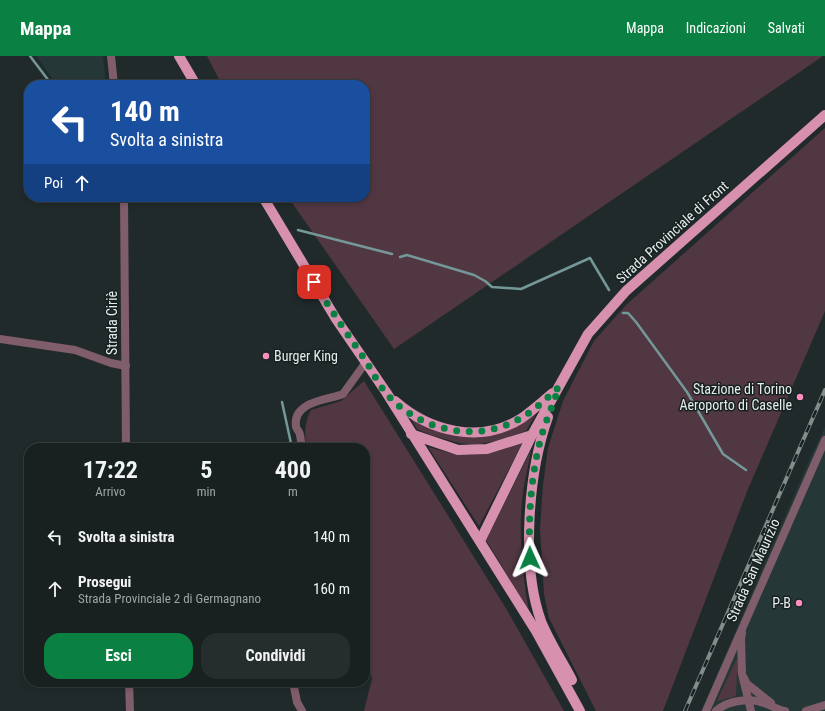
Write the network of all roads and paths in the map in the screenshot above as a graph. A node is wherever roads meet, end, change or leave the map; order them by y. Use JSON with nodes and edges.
{"nodes":[{"id":1,"x":112,"y":56,"type":"edge"},
{"id":2,"x":179,"y":56,"type":"edge"},
{"id":3,"x":113,"y":80,"type":"edge"},
{"id":4,"x":193,"y":80,"type":"edge"},
{"id":5,"x":825,"y":115,"type":"edge"},
{"id":6,"x":124,"y":202,"type":"edge"},
{"id":7,"x":265,"y":202,"type":"edge"},
{"id":8,"x":0,"y":339,"type":"edge"},
{"id":9,"x":366,"y":362,"type":"junction"},
{"id":10,"x":126,"y":366,"type":"junction"},
{"id":11,"x":559,"y":387,"type":"junction"},
{"id":12,"x":386,"y":392,"type":"junction"},
{"id":13,"x":411,"y":434,"type":"junction"},
{"id":14,"x":532,"y":435,"type":"junction"},
{"id":15,"x":825,"y":440,"type":"edge"},
{"id":16,"x":126,"y":443,"type":"edge"},
{"id":17,"x":301,"y":443,"type":"edge"},
{"id":18,"x":480,"y":541,"type":"junction"},
{"id":19,"x":747,"y":617,"type":"junction"},
{"id":20,"x":742,"y":674,"type":"junction"},
{"id":21,"x":129,"y":687,"type":"edge"},
{"id":22,"x":294,"y":687,"type":"edge"},
{"id":23,"x":748,"y":700,"type":"junction"},
{"id":24,"x":825,"y":705,"type":"edge"},
{"id":25,"x":130,"y":711,"type":"edge"},
{"id":26,"x":302,"y":711,"type":"edge"},
{"id":27,"x":580,"y":711,"type":"edge"},
{"id":28,"x":587,"y":711,"type":"edge"},
{"id":29,"x":706,"y":711,"type":"edge"},
{"id":30,"x":716,"y":711,"type":"edge"},
{"id":31,"x":752,"y":711,"type":"edge"},
{"id":32,"x":781,"y":711,"type":"edge"},
{"id":33,"x":785,"y":711,"type":"edge"},
{"id":34,"x":806,"y":711,"type":"edge"}],
"edges":[{"from":1,"to":3,"type":"street"},
{"from":2,"to":4,"type":"main road"},
{"from":5,"to":11,"type":"main road","name":"Strada Provinciale di Front"},
{"from":6,"to":10,"type":"street","name":"Strada Ciriè"},
{"from":7,"to":9,"type":"main road"},
{"from":8,"to":10,"type":"street"},
{"from":9,"to":12,"type":"main road"},
{"from":9,"to":17,"type":"street"},
{"from":10,"to":16,"type":"street","name":"Strada Ciriè"},
{"from":11,"to":12,"type":"main road"},
{"from":11,"to":14,"type":"main road"},
{"from":11,"to":28,"type":"main road"},
{"from":12,"to":13,"type":"main road"},
{"from":13,"to":14,"type":"main road"},
{"from":13,"to":18,"type":"main road"},
{"from":14,"to":18,"type":"main road"},
{"from":15,"to":19,"type":"street","name":"Strada San Maurizio"},
{"from":18,"to":27,"type":"main road"},
{"from":19,"to":20,"type":"street"},
{"from":19,"to":29,"type":"street","name":"Strada San Maurizio"},
{"from":20,"to":23,"type":"street"},
{"from":20,"to":32,"type":"street"},
{"from":21,"to":25,"type":"street"},
{"from":22,"to":26,"type":"street"},
{"from":23,"to":30,"type":"street"},
{"from":23,"to":31,"type":"street"},
{"from":23,"to":32,"type":"street"},
{"from":24,"to":34,"type":"street"},
{"from":32,"to":33,"type":"street"}]}
